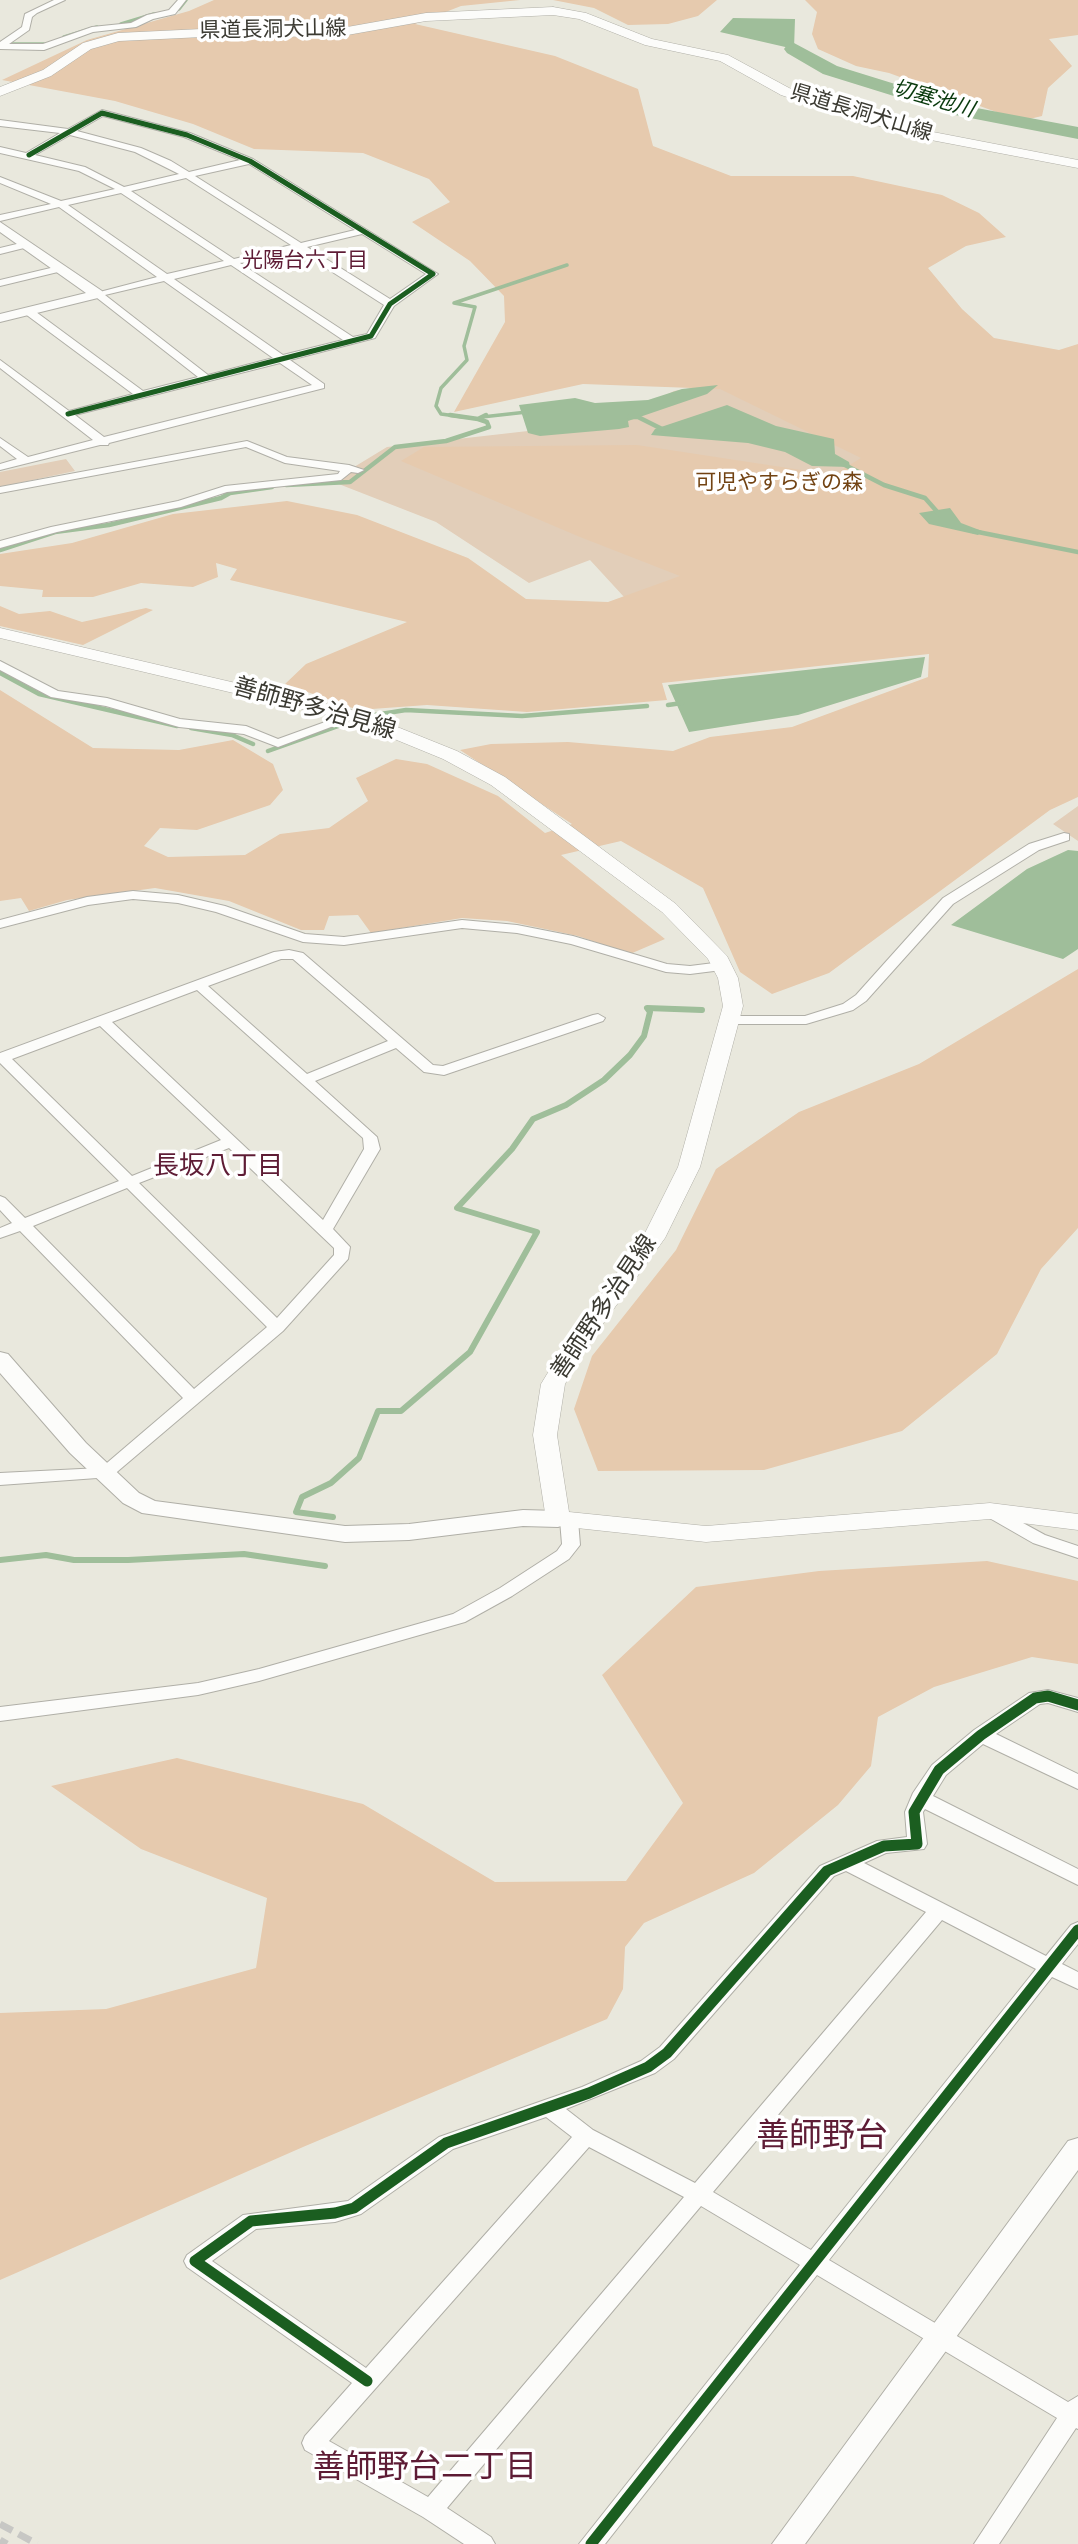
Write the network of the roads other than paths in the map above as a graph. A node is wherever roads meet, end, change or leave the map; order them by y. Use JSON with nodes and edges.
{"nodes":[{"id":1,"x":61,"y":0,"type":"edge"},
{"id":2,"x":182,"y":0,"type":"edge"},
{"id":3,"x":1,"y":45,"type":"edge"},
{"id":4,"x":0,"y":92,"type":"edge"},
{"id":5,"x":0,"y":123,"type":"edge"},
{"id":6,"x":70,"y":132,"type":"junction"},
{"id":7,"x":0,"y":150,"type":"edge"},
{"id":8,"x":29,"y":155,"type":"junction"},
{"id":9,"x":250,"y":161,"type":"junction"},
{"id":10,"x":1078,"y":164,"type":"edge"},
{"id":11,"x":189,"y":176,"type":"junction"},
{"id":12,"x":0,"y":180,"type":"edge"},
{"id":13,"x":124,"y":190,"type":"junction"},
{"id":14,"x":60,"y":204,"type":"junction"},
{"id":15,"x":0,"y":218,"type":"edge"},
{"id":16,"x":0,"y":226,"type":"edge"},
{"id":17,"x":364,"y":231,"type":"junction"},
{"id":18,"x":25,"y":245,"type":"junction"},
{"id":19,"x":300,"y":246,"type":"junction"},
{"id":20,"x":0,"y":251,"type":"edge"},
{"id":21,"x":234,"y":262,"type":"junction"},
{"id":22,"x":59,"y":269,"type":"junction"},
{"id":23,"x":164,"y":278,"type":"junction"},
{"id":24,"x":0,"y":283,"type":"edge"},
{"id":25,"x":97,"y":294,"type":"junction"},
{"id":26,"x":390,"y":304,"type":"junction"},
{"id":27,"x":28,"y":311,"type":"junction"},
{"id":28,"x":0,"y":318,"type":"edge"},
{"id":29,"x":352,"y":341,"type":"junction"},
{"id":30,"x":282,"y":359,"type":"junction"},
{"id":31,"x":0,"y":363,"type":"edge"},
{"id":32,"x":207,"y":379,"type":"junction"},
{"id":33,"x":141,"y":396,"type":"junction"},
{"id":34,"x":68,"y":414,"type":"junction"},
{"id":35,"x":1,"y":442,"type":"edge"},
{"id":36,"x":104,"y":443,"type":"junction"},
{"id":37,"x":24,"y":460,"type":"junction"},
{"id":38,"x":0,"y":467,"type":"edge"},
{"id":39,"x":0,"y":490,"type":"edge"},
{"id":40,"x":0,"y":545,"type":"edge"},
{"id":41,"x":0,"y":634,"type":"edge"},
{"id":42,"x":0,"y":665,"type":"edge"},
{"id":43,"x":354,"y":716,"type":"junction"},
{"id":44,"x":1064,"y":836,"type":"dead end"},
{"id":45,"x":0,"y":924,"type":"edge"},
{"id":46,"x":303,"y":938,"type":"junction"},
{"id":47,"x":289,"y":954,"type":"junction"},
{"id":48,"x":722,"y":966,"type":"junction"},
{"id":49,"x":199,"y":985,"type":"junction"},
{"id":50,"x":598,"y":1018,"type":"dead end"},
{"id":51,"x":102,"y":1020,"type":"junction"},
{"id":52,"x":731,"y":1020,"type":"junction"},
{"id":53,"x":399,"y":1042,"type":"junction"},
{"id":54,"x":1,"y":1057,"type":"edge"},
{"id":55,"x":307,"y":1079,"type":"junction"},
{"id":56,"x":230,"y":1142,"type":"junction"},
{"id":57,"x":127,"y":1183,"type":"junction"},
{"id":58,"x":0,"y":1201,"type":"edge"},
{"id":59,"x":23,"y":1224,"type":"junction"},
{"id":60,"x":325,"y":1230,"type":"junction"},
{"id":61,"x":0,"y":1233,"type":"edge"},
{"id":62,"x":277,"y":1327,"type":"junction"},
{"id":63,"x":0,"y":1359,"type":"edge"},
{"id":64,"x":193,"y":1398,"type":"junction"},
{"id":65,"x":105,"y":1473,"type":"junction"},
{"id":66,"x":0,"y":1479,"type":"edge"},
{"id":67,"x":990,"y":1511,"type":"junction"},
{"id":68,"x":564,"y":1520,"type":"junction"},
{"id":69,"x":1078,"y":1522,"type":"edge"},
{"id":70,"x":1078,"y":1552,"type":"edge"},
{"id":71,"x":1078,"y":1705,"type":"edge"},
{"id":72,"x":0,"y":1714,"type":"edge"},
{"id":73,"x":981,"y":1735,"type":"junction"},
{"id":74,"x":1078,"y":1782,"type":"edge"},
{"id":75,"x":920,"y":1798,"type":"junction"},
{"id":76,"x":845,"y":1862,"type":"junction"},
{"id":77,"x":1078,"y":1878,"type":"edge"},
{"id":78,"x":939,"y":1910,"type":"junction"},
{"id":79,"x":1078,"y":1930,"type":"edge"},
{"id":80,"x":1049,"y":1966,"type":"junction"},
{"id":81,"x":1078,"y":1981,"type":"edge"},
{"id":82,"x":547,"y":2106,"type":"junction"},
{"id":83,"x":586,"y":2136,"type":"junction"},
{"id":84,"x":1078,"y":2149,"type":"edge"},
{"id":85,"x":700,"y":2195,"type":"junction"},
{"id":86,"x":813,"y":2264,"type":"junction"},
{"id":87,"x":940,"y":2337,"type":"junction"},
{"id":88,"x":367,"y":2381,"type":"junction"},
{"id":89,"x":1076,"y":2413,"type":"edge"},
{"id":90,"x":431,"y":2510,"type":"junction"},
{"id":91,"x":483,"y":2544,"type":"edge"},
{"id":92,"x":592,"y":2544,"type":"edge"},
{"id":93,"x":787,"y":2544,"type":"edge"},
{"id":94,"x":986,"y":2544,"type":"edge"}],
"edges":[{"from":1,"to":3,"type":"street"},
{"from":2,"to":3,"type":"street"},
{"from":4,"to":10,"type":"main road","name":"県道長洞犬山線"},
{"from":5,"to":6,"type":"street"},
{"from":6,"to":8,"type":"street"},
{"from":6,"to":9,"type":"street"},
{"from":6,"to":11,"type":"street"},
{"from":7,"to":8,"type":"street"},
{"from":8,"to":13,"type":"street"},
{"from":9,"to":11,"type":"street"},
{"from":9,"to":17,"type":"street"},
{"from":11,"to":13,"type":"street"},
{"from":11,"to":19,"type":"street"},
{"from":12,"to":14,"type":"street"},
{"from":13,"to":14,"type":"street"},
{"from":13,"to":21,"type":"street"},
{"from":14,"to":15,"type":"street"},
{"from":14,"to":23,"type":"street"},
{"from":16,"to":18,"type":"street"},
{"from":17,"to":19,"type":"street"},
{"from":17,"to":26,"type":"street"},
{"from":18,"to":20,"type":"street"},
{"from":18,"to":22,"type":"street"},
{"from":19,"to":21,"type":"street"},
{"from":19,"to":26,"type":"street"},
{"from":21,"to":23,"type":"street"},
{"from":21,"to":29,"type":"street"},
{"from":22,"to":24,"type":"street"},
{"from":22,"to":25,"type":"street"},
{"from":23,"to":25,"type":"street"},
{"from":23,"to":30,"type":"street"},
{"from":25,"to":27,"type":"street"},
{"from":25,"to":32,"type":"street"},
{"from":26,"to":29,"type":"street"},
{"from":27,"to":28,"type":"street"},
{"from":27,"to":33,"type":"street"},
{"from":29,"to":30,"type":"street"},
{"from":30,"to":32,"type":"street"},
{"from":30,"to":36,"type":"street"},
{"from":31,"to":34,"type":"street"},
{"from":32,"to":33,"type":"street"},
{"from":33,"to":34,"type":"street"},
{"from":34,"to":36,"type":"street"},
{"from":35,"to":37,"type":"street"},
{"from":36,"to":37,"type":"street"},
{"from":37,"to":38,"type":"street"},
{"from":39,"to":40,"type":"street"},
{"from":41,"to":43,"type":"main road","name":"善師野多治見線"},
{"from":42,"to":43,"type":"street"},
{"from":43,"to":48,"type":"main road","name":"善師野多治見線"},
{"from":44,"to":52,"type":"street"},
{"from":45,"to":46,"type":"street"},
{"from":46,"to":47,"type":"street"},
{"from":46,"to":48,"type":"street"},
{"from":47,"to":49,"type":"street"},
{"from":47,"to":53,"type":"street"},
{"from":48,"to":52,"type":"main road","name":"善師野多治見線"},
{"from":49,"to":51,"type":"street"},
{"from":49,"to":55,"type":"street"},
{"from":50,"to":53,"type":"street"},
{"from":51,"to":54,"type":"street"},
{"from":51,"to":56,"type":"street"},
{"from":52,"to":68,"type":"main road","name":"善師野多治見線"},
{"from":53,"to":55,"type":"street"},
{"from":54,"to":57,"type":"street"},
{"from":55,"to":60,"type":"street"},
{"from":56,"to":57,"type":"street"},
{"from":56,"to":60,"type":"street"},
{"from":57,"to":59,"type":"street"},
{"from":57,"to":62,"type":"street"},
{"from":58,"to":59,"type":"street"},
{"from":59,"to":61,"type":"street"},
{"from":59,"to":64,"type":"street"},
{"from":60,"to":62,"type":"street"},
{"from":62,"to":64,"type":"street"},
{"from":63,"to":65,"type":"street"},
{"from":64,"to":65,"type":"street"},
{"from":65,"to":66,"type":"street"},
{"from":65,"to":68,"type":"street"},
{"from":67,"to":68,"type":"main road"},
{"from":67,"to":69,"type":"main road"},
{"from":67,"to":70,"type":"street"},
{"from":68,"to":72,"type":"street"},
{"from":71,"to":73,"type":"street"},
{"from":73,"to":74,"type":"street"},
{"from":73,"to":75,"type":"street"},
{"from":75,"to":76,"type":"street"},
{"from":75,"to":77,"type":"street"},
{"from":76,"to":78,"type":"street"},
{"from":76,"to":82,"type":"street"},
{"from":78,"to":80,"type":"street"},
{"from":78,"to":85,"type":"street"},
{"from":79,"to":80,"type":"street"},
{"from":80,"to":81,"type":"street"},
{"from":80,"to":86,"type":"street"},
{"from":82,"to":83,"type":"street"},
{"from":82,"to":88,"type":"street"},
{"from":83,"to":85,"type":"street"},
{"from":83,"to":88,"type":"street"},
{"from":84,"to":87,"type":"street"},
{"from":85,"to":86,"type":"street"},
{"from":85,"to":90,"type":"street"},
{"from":86,"to":87,"type":"street"},
{"from":86,"to":92,"type":"street"},
{"from":87,"to":89,"type":"street"},
{"from":87,"to":93,"type":"street"},
{"from":88,"to":90,"type":"street"},
{"from":89,"to":94,"type":"street"},
{"from":90,"to":91,"type":"street"}]}
